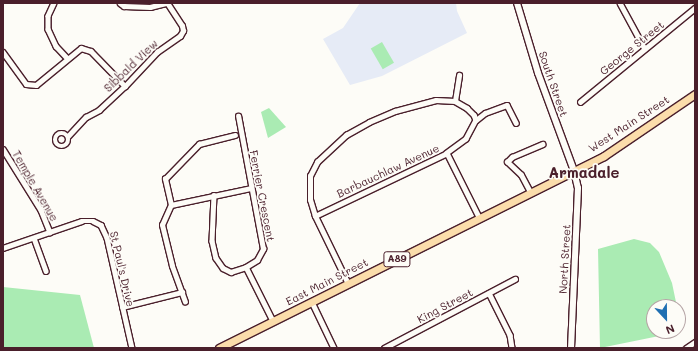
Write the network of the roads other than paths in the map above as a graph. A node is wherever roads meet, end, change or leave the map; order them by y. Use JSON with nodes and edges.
{"nodes":[{"id":1,"x":54,"y":3,"type":"edge"},
{"id":2,"x":120,"y":3,"type":"edge"},
{"id":3,"x":166,"y":3,"type":"edge"},
{"id":4,"x":517,"y":3,"type":"edge"},
{"id":5,"x":620,"y":3,"type":"edge"},
{"id":6,"x":695,"y":8,"type":"edge"},
{"id":7,"x":645,"y":49,"type":"junction"},
{"id":8,"x":3,"y":52,"type":"edge"},
{"id":9,"x":67,"y":58,"type":"junction"},
{"id":10,"x":459,"y":75,"type":"dead end"},
{"id":11,"x":125,"y":86,"type":"junction"},
{"id":12,"x":695,"y":94,"type":"edge"},
{"id":13,"x":456,"y":101,"type":"junction"},
{"id":14,"x":580,"y":102,"type":"dead end"},
{"id":15,"x":238,"y":116,"type":"dead end"},
{"id":16,"x":476,"y":120,"type":"junction"},
{"id":17,"x":516,"y":123,"type":"dead end"},
{"id":18,"x":235,"y":135,"type":"dead end"},
{"id":19,"x":68,"y":136,"type":"dead end"},
{"id":20,"x":542,"y":144,"type":"dead end"},
{"id":21,"x":3,"y":149,"type":"edge"},
{"id":22,"x":447,"y":153,"type":"junction"},
{"id":23,"x":574,"y":171,"type":"junction"},
{"id":24,"x":251,"y":188,"type":"junction"},
{"id":25,"x":530,"y":192,"type":"junction"},
{"id":26,"x":214,"y":195,"type":"junction"},
{"id":27,"x":171,"y":205,"type":"junction"},
{"id":28,"x":315,"y":216,"type":"junction"},
{"id":29,"x":480,"y":217,"type":"junction"},
{"id":30,"x":50,"y":232,"type":"junction"},
{"id":31,"x":34,"y":238,"type":"junction"},
{"id":32,"x":3,"y":248,"type":"edge"},
{"id":33,"x":246,"y":267,"type":"junction"},
{"id":34,"x":46,"y":271,"type":"dead end"},
{"id":35,"x":515,"y":279,"type":"dead end"},
{"id":36,"x":348,"y":284,"type":"junction"},
{"id":37,"x":182,"y":292,"type":"junction"},
{"id":38,"x":489,"y":293,"type":"junction"},
{"id":39,"x":185,"y":302,"type":"dead end"},
{"id":40,"x":312,"y":302,"type":"junction"},
{"id":41,"x":122,"y":307,"type":"junction"},
{"id":42,"x":273,"y":321,"type":"junction"},
{"id":43,"x":695,"y":342,"type":"edge"},
{"id":44,"x":227,"y":346,"type":"edge"},
{"id":45,"x":386,"y":347,"type":"edge"},
{"id":46,"x":132,"y":348,"type":"edge"},
{"id":47,"x":219,"y":348,"type":"edge"},
{"id":48,"x":334,"y":348,"type":"edge"},
{"id":49,"x":512,"y":348,"type":"edge"},
{"id":50,"x":570,"y":348,"type":"edge"},
{"id":51,"x":686,"y":348,"type":"edge"}],
"edges":[{"from":1,"to":9,"type":"street"},
{"from":2,"to":3,"type":"street"},
{"from":3,"to":11,"type":"street","name":"Sibbald View"},
{"from":4,"to":23,"type":"main road","name":"South Street"},
{"from":5,"to":7,"type":"street"},
{"from":6,"to":7,"type":"street","name":"George Street"},
{"from":7,"to":14,"type":"street","name":"George Street"},
{"from":8,"to":9,"type":"street"},
{"from":9,"to":11,"type":"street"},
{"from":10,"to":13,"type":"street"},
{"from":11,"to":19,"type":"street","name":"Sibbald View"},
{"from":12,"to":23,"type":"main road","name":"West Main Street","number":"A89"},
{"from":13,"to":16,"type":"street"},
{"from":13,"to":28,"type":"street"},
{"from":15,"to":24,"type":"street","name":"Ferrier Crescent"},
{"from":16,"to":17,"type":"street"},
{"from":16,"to":22,"type":"street"},
{"from":18,"to":27,"type":"street"},
{"from":20,"to":25,"type":"street"},
{"from":21,"to":30,"type":"street","name":"Temple Avenue"},
{"from":22,"to":28,"type":"street","name":"Barbauchlaw Avenue"},
{"from":22,"to":29,"type":"street","name":"Barbauchlaw Avenue"},
{"from":23,"to":25,"type":"main road","name":"East Main Street","number":"A89"},
{"from":23,"to":50,"type":"main road","name":"North Street"},
{"from":24,"to":26,"type":"street"},
{"from":24,"to":33,"type":"street","name":"Ferrier Crescent"},
{"from":25,"to":29,"type":"main road","name":"East Main Street","number":"A89"},
{"from":26,"to":27,"type":"street"},
{"from":26,"to":33,"type":"street"},
{"from":27,"to":37,"type":"street"},
{"from":28,"to":36,"type":"street"},
{"from":29,"to":36,"type":"main road","name":"East Main Street","number":"A89"},
{"from":30,"to":31,"type":"street","name":"St Paul's Drive"},
{"from":30,"to":41,"type":"street","name":"St Paul's Drive"},
{"from":31,"to":32,"type":"street","name":"St Paul's Drive"},
{"from":31,"to":34,"type":"street"},
{"from":33,"to":42,"type":"street"},
{"from":35,"to":38,"type":"street","name":"King Street"},
{"from":36,"to":40,"type":"main road","name":"East Main Street","number":"A89"},
{"from":37,"to":39,"type":"street"},
{"from":37,"to":41,"type":"street"},
{"from":38,"to":45,"type":"street","name":"King Street"},
{"from":38,"to":49,"type":"street"},
{"from":40,"to":42,"type":"main road","name":"East Main Street","number":"A89"},
{"from":40,"to":48,"type":"street"},
{"from":41,"to":46,"type":"street","name":"St Paul's Drive"},
{"from":42,"to":44,"type":"main road","name":"East Main Street","number":"A89"},
{"from":43,"to":51,"type":"street"},
{"from":44,"to":47,"type":"main road","name":"East Main Street","number":"A89"}]}
